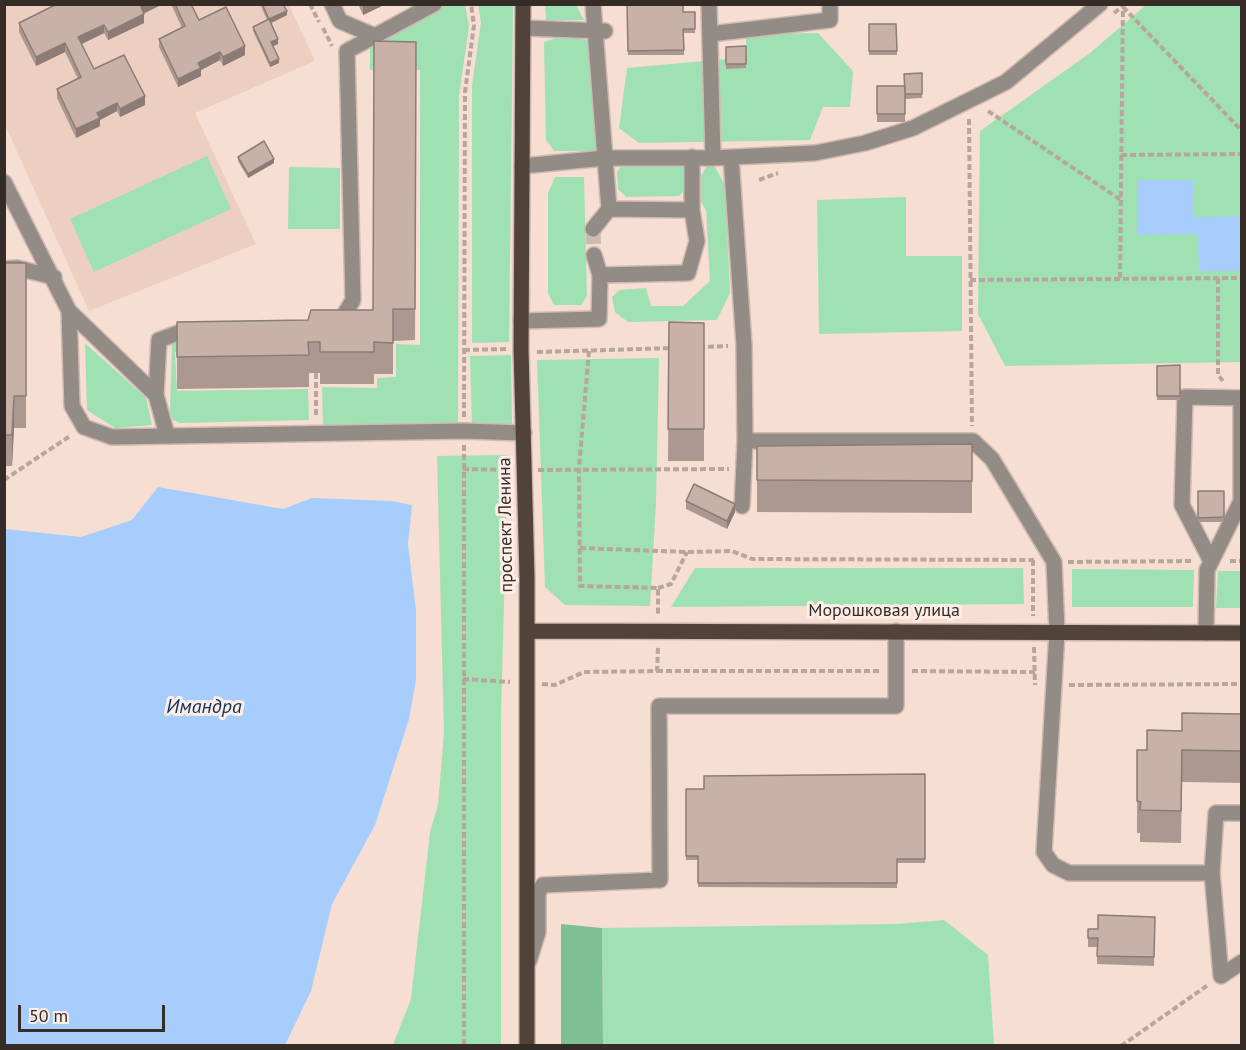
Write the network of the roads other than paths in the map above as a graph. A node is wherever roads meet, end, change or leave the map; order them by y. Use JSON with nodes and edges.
{"nodes":[{"id":1,"x":332,"y":4,"type":"edge"},
{"id":2,"x":434,"y":4,"type":"edge"},
{"id":3,"x":523,"y":4,"type":"edge"},
{"id":4,"x":593,"y":4,"type":"edge"},
{"id":5,"x":709,"y":4,"type":"edge"},
{"id":6,"x":830,"y":4,"type":"edge"},
{"id":7,"x":1100,"y":4,"type":"edge"},
{"id":8,"x":523,"y":28,"type":"junction"},
{"id":9,"x":599,"y":31,"type":"junction"},
{"id":10,"x":710,"y":34,"type":"junction"},
{"id":11,"x":375,"y":36,"type":"junction"},
{"id":12,"x":692,"y":157,"type":"junction"},
{"id":13,"x":731,"y":157,"type":"junction"},
{"id":14,"x":605,"y":158,"type":"junction"},
{"id":15,"x":713,"y":158,"type":"junction"},
{"id":16,"x":522,"y":166,"type":"junction"},
{"id":17,"x":4,"y":182,"type":"edge"},
{"id":18,"x":609,"y":208,"type":"junction"},
{"id":19,"x":692,"y":210,"type":"junction"},
{"id":20,"x":593,"y":229,"type":"tunnel mouth"},
{"id":21,"x":594,"y":255,"type":"tunnel mouth"},
{"id":22,"x":4,"y":269,"type":"edge"},
{"id":23,"x":600,"y":275,"type":"junction"},
{"id":24,"x":54,"y":277,"type":"junction"},
{"id":25,"x":69,"y":311,"type":"junction"},
{"id":26,"x":521,"y":321,"type":"junction"},
{"id":27,"x":315,"y":327,"type":"edge"},
{"id":28,"x":213,"y":332,"type":"edge"},
{"id":29,"x":156,"y":395,"type":"junction"},
{"id":30,"x":1241,"y":398,"type":"edge"},
{"id":31,"x":524,"y":433,"type":"junction"},
{"id":32,"x":167,"y":435,"type":"junction"},
{"id":33,"x":745,"y":441,"type":"junction"},
{"id":34,"x":742,"y":506,"type":"dead end"},
{"id":35,"x":1211,"y":561,"type":"junction"},
{"id":36,"x":527,"y":631,"type":"junction"},
{"id":37,"x":896,"y":631,"type":"junction"},
{"id":38,"x":1058,"y":632,"type":"junction"},
{"id":39,"x":1206,"y":633,"type":"junction"},
{"id":40,"x":1242,"y":633,"type":"edge"},
{"id":41,"x":1242,"y":813,"type":"edge"},
{"id":42,"x":1212,"y":873,"type":"junction"},
{"id":43,"x":1242,"y":962,"type":"edge"},
{"id":44,"x":528,"y":966,"type":"junction"},
{"id":45,"x":527,"y":1046,"type":"edge"}],
"edges":[{"from":1,"to":11,"type":"lane"},
{"from":2,"to":11,"type":"lane"},
{"from":3,"to":8,"type":"main road","name":"проспект Ленина"},
{"from":4,"to":9,"type":"lane"},
{"from":5,"to":10,"type":"lane"},
{"from":6,"to":10,"type":"lane"},
{"from":7,"to":13,"type":"lane"},
{"from":8,"to":9,"type":"lane"},
{"from":8,"to":16,"type":"main road","name":"проспект Ленина"},
{"from":9,"to":14,"type":"lane"},
{"from":10,"to":15,"type":"lane"},
{"from":11,"to":27,"type":"lane"},
{"from":12,"to":14,"type":"lane"},
{"from":12,"to":15,"type":"lane"},
{"from":12,"to":19,"type":"lane"},
{"from":13,"to":15,"type":"lane"},
{"from":13,"to":33,"type":"lane"},
{"from":14,"to":16,"type":"lane"},
{"from":14,"to":18,"type":"lane"},
{"from":16,"to":26,"type":"main road","name":"проспект Ленина"},
{"from":17,"to":24,"type":"lane"},
{"from":18,"to":19,"type":"lane"},
{"from":18,"to":20,"type":"lane"},
{"from":19,"to":23,"type":"lane"},
{"from":21,"to":23,"type":"lane"},
{"from":22,"to":24,"type":"lane"},
{"from":23,"to":26,"type":"lane"},
{"from":24,"to":25,"type":"lane"},
{"from":25,"to":29,"type":"lane"},
{"from":25,"to":32,"type":"lane"},
{"from":26,"to":31,"type":"main road","name":"проспект Ленина"},
{"from":28,"to":29,"type":"lane"},
{"from":29,"to":32,"type":"lane"},
{"from":30,"to":35,"type":"lane"},
{"from":30,"to":35,"type":"lane"},
{"from":31,"to":32,"type":"lane"},
{"from":31,"to":36,"type":"main road","name":"проспект Ленина"},
{"from":33,"to":34,"type":"lane"},
{"from":33,"to":38,"type":"lane"},
{"from":35,"to":39,"type":"lane"},
{"from":36,"to":37,"type":"main road","name":"Морошковая улица"},
{"from":36,"to":44,"type":"main road","name":"проспект Ленина"},
{"from":37,"to":38,"type":"main road","name":"Морошковая улица"},
{"from":37,"to":44,"type":"lane"},
{"from":38,"to":39,"type":"main road","name":"Морошковая улица"},
{"from":38,"to":42,"type":"lane"},
{"from":39,"to":40,"type":"main road","name":"Морошковая улица"},
{"from":41,"to":42,"type":"lane"},
{"from":42,"to":43,"type":"lane"},
{"from":44,"to":45,"type":"main road","name":"проспект Ленина"}]}
